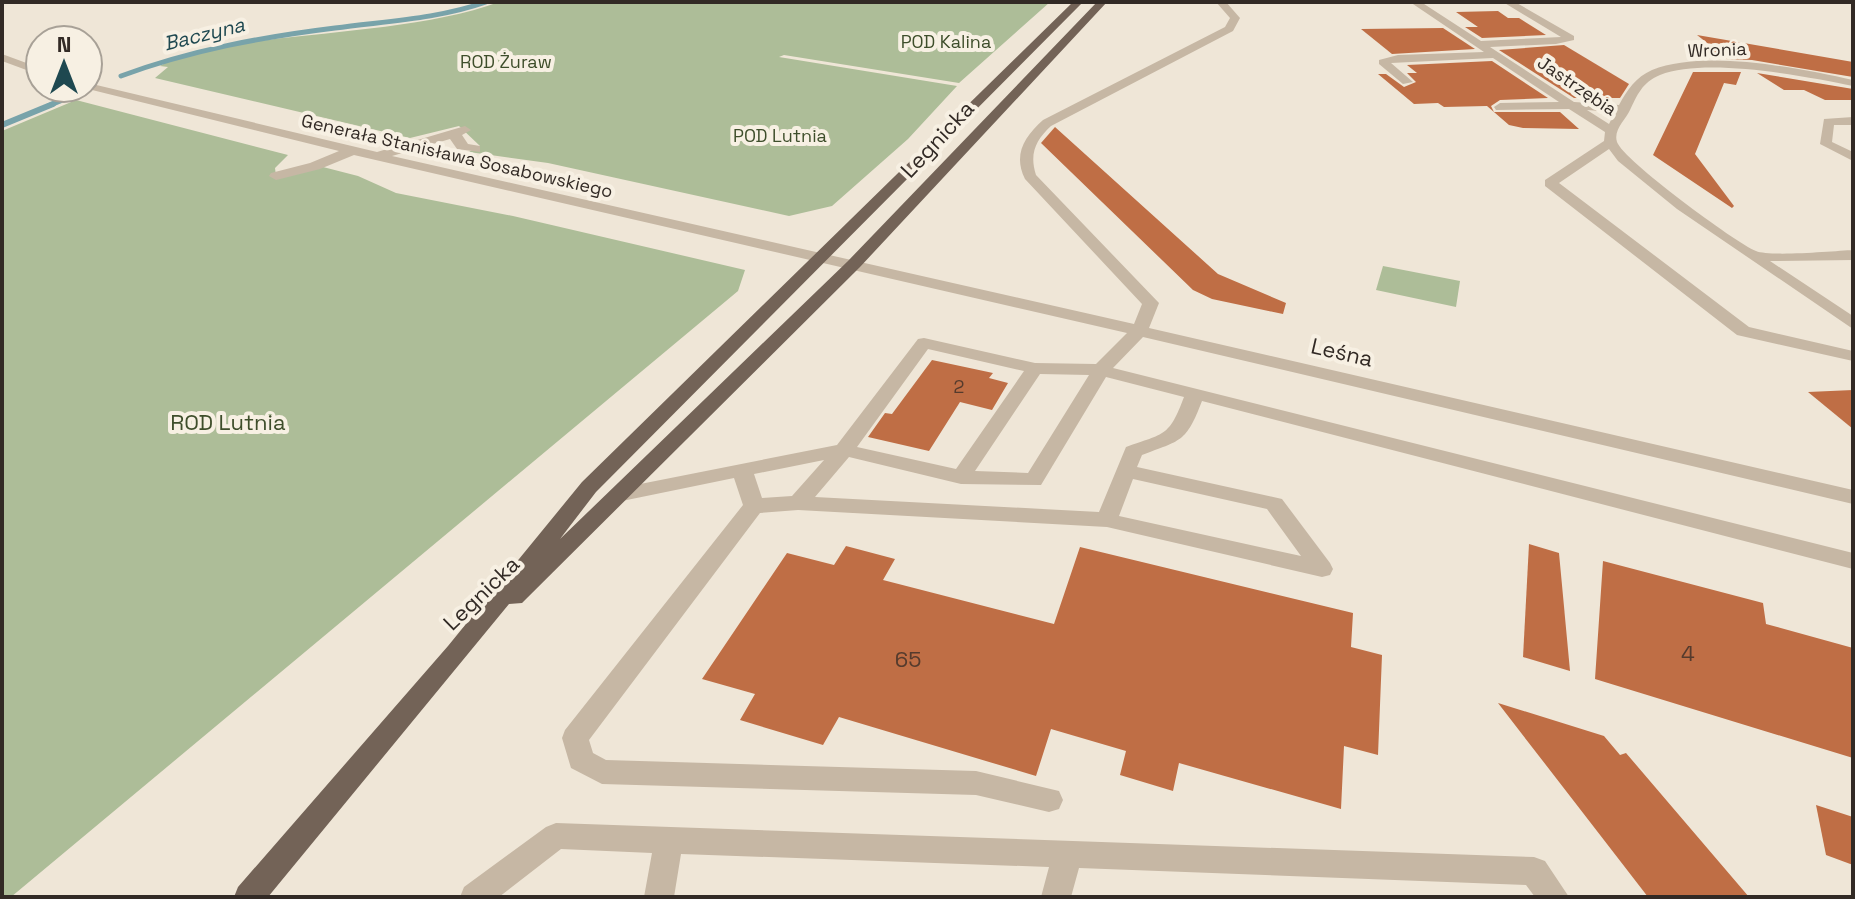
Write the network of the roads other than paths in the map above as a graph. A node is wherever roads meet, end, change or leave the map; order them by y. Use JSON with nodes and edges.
{"nodes":[{"id":1,"x":1078,"y":2,"type":"edge"},
{"id":2,"x":1102,"y":2,"type":"edge"},
{"id":3,"x":1221,"y":2,"type":"edge"},
{"id":4,"x":1415,"y":2,"type":"edge"},
{"id":5,"x":1508,"y":2,"type":"edge"},
{"id":6,"x":1476,"y":44,"type":"junction"},
{"id":7,"x":1494,"y":55,"type":"junction"},
{"id":8,"x":2,"y":57,"type":"edge"},
{"id":9,"x":24,"y":66,"type":"edge"},
{"id":10,"x":1407,"y":82,"type":"dead end"},
{"id":11,"x":1853,"y":83,"type":"edge"},
{"id":12,"x":104,"y":90,"type":"edge"},
{"id":13,"x":1571,"y":105,"type":"junction"},
{"id":14,"x":1500,"y":107,"type":"dead end"},
{"id":15,"x":1625,"y":109,"type":"junction"},
{"id":16,"x":1853,"y":121,"type":"edge"},
{"id":17,"x":1828,"y":122,"type":"junction"},
{"id":18,"x":1853,"y":134,"type":"edge"},
{"id":19,"x":1611,"y":137,"type":"junction"},
{"id":20,"x":475,"y":149,"type":"dead end"},
{"id":21,"x":351,"y":151,"type":"junction"},
{"id":22,"x":375,"y":157,"type":"junction"},
{"id":23,"x":1853,"y":157,"type":"edge"},
{"id":24,"x":277,"y":170,"type":"dead end"},
{"id":25,"x":1853,"y":255,"type":"edge"},
{"id":26,"x":820,"y":257,"type":"junction"},
{"id":27,"x":1757,"y":257,"type":"junction"},
{"id":28,"x":854,"y":264,"type":"junction"},
{"id":29,"x":1853,"y":324,"type":"edge"},
{"id":30,"x":1140,"y":330,"type":"junction"},
{"id":31,"x":1853,"y":356,"type":"edge"},
{"id":32,"x":1035,"y":368,"type":"junction"},
{"id":33,"x":1101,"y":370,"type":"junction"},
{"id":34,"x":1195,"y":394,"type":"junction"},
{"id":35,"x":844,"y":450,"type":"junction"},
{"id":36,"x":742,"y":470,"type":"junction"},
{"id":37,"x":1124,"y":471,"type":"junction"},
{"id":38,"x":961,"y":477,"type":"junction"},
{"id":39,"x":622,"y":494,"type":"junction"},
{"id":40,"x":1853,"y":497,"type":"edge"},
{"id":41,"x":798,"y":503,"type":"junction"},
{"id":42,"x":754,"y":506,"type":"junction"},
{"id":43,"x":1107,"y":520,"type":"junction"},
{"id":44,"x":1853,"y":561,"type":"edge"},
{"id":45,"x":457,"y":653,"type":"junction"},
{"id":46,"x":1049,"y":800,"type":"dead end"},
{"id":47,"x":669,"y":840,"type":"junction"},
{"id":48,"x":1067,"y":855,"type":"junction"},
{"id":49,"x":249,"y":897,"type":"edge"},
{"id":50,"x":475,"y":897,"type":"edge"},
{"id":51,"x":659,"y":897,"type":"edge"},
{"id":52,"x":1056,"y":897,"type":"edge"},
{"id":53,"x":1554,"y":897,"type":"edge"}],
"edges":[{"from":1,"to":26,"type":"main road","name":"Legnicka"},
{"from":2,"to":28,"type":"main road","name":"Legnicka"},
{"from":3,"to":30,"type":"street"},
{"from":4,"to":6,"type":"street","name":"Jastrzębia"},
{"from":5,"to":6,"type":"street","name":"Jastrzębia"},
{"from":6,"to":7,"type":"street","name":"Jastrzębia"},
{"from":7,"to":10,"type":"street"},
{"from":7,"to":13,"type":"street","name":"Jastrzębia"},
{"from":8,"to":9,"type":"street"},
{"from":11,"to":15,"type":"street","name":"Wronia"},
{"from":12,"to":21,"type":"street","name":"Generała Stanisława Sosabowskiego"},
{"from":13,"to":14,"type":"street"},
{"from":13,"to":15,"type":"street"},
{"from":13,"to":19,"type":"street","name":"Jastrzębia"},
{"from":15,"to":19,"type":"street","name":"Wronia"},
{"from":16,"to":17,"type":"street"},
{"from":17,"to":18,"type":"street"},
{"from":17,"to":23,"type":"street"},
{"from":19,"to":27,"type":"street","name":"Jastrzębia"},
{"from":19,"to":31,"type":"street"},
{"from":20,"to":22,"type":"street"},
{"from":21,"to":22,"type":"street","name":"Generała Stanisława Sosabowskiego"},
{"from":21,"to":24,"type":"street"},
{"from":22,"to":26,"type":"street","name":"Generała Stanisława Sosabowskiego"},
{"from":25,"to":27,"type":"street"},
{"from":26,"to":28,"type":"street","name":"Leśna"},
{"from":26,"to":45,"type":"main road","name":"Legnicka"},
{"from":27,"to":29,"type":"street","name":"Jastrzębia"},
{"from":28,"to":30,"type":"street","name":"Leśna"},
{"from":28,"to":39,"type":"main road","name":"Legnicka"},
{"from":30,"to":33,"type":"street"},
{"from":30,"to":40,"type":"street","name":"Leśna"},
{"from":32,"to":33,"type":"street"},
{"from":32,"to":35,"type":"street"},
{"from":32,"to":38,"type":"street"},
{"from":33,"to":34,"type":"street"},
{"from":33,"to":38,"type":"street"},
{"from":34,"to":37,"type":"street"},
{"from":34,"to":44,"type":"street"},
{"from":35,"to":36,"type":"street"},
{"from":35,"to":38,"type":"street"},
{"from":35,"to":41,"type":"street"},
{"from":36,"to":39,"type":"street"},
{"from":36,"to":42,"type":"street"},
{"from":37,"to":43,"type":"street"},
{"from":37,"to":43,"type":"street"},
{"from":39,"to":45,"type":"main road","name":"Legnicka"},
{"from":41,"to":42,"type":"street"},
{"from":41,"to":43,"type":"street"},
{"from":42,"to":46,"type":"street"},
{"from":45,"to":49,"type":"main road"},
{"from":47,"to":48,"type":"street"},
{"from":47,"to":50,"type":"street"},
{"from":47,"to":51,"type":"street"},
{"from":48,"to":52,"type":"street"},
{"from":48,"to":53,"type":"street"}]}
